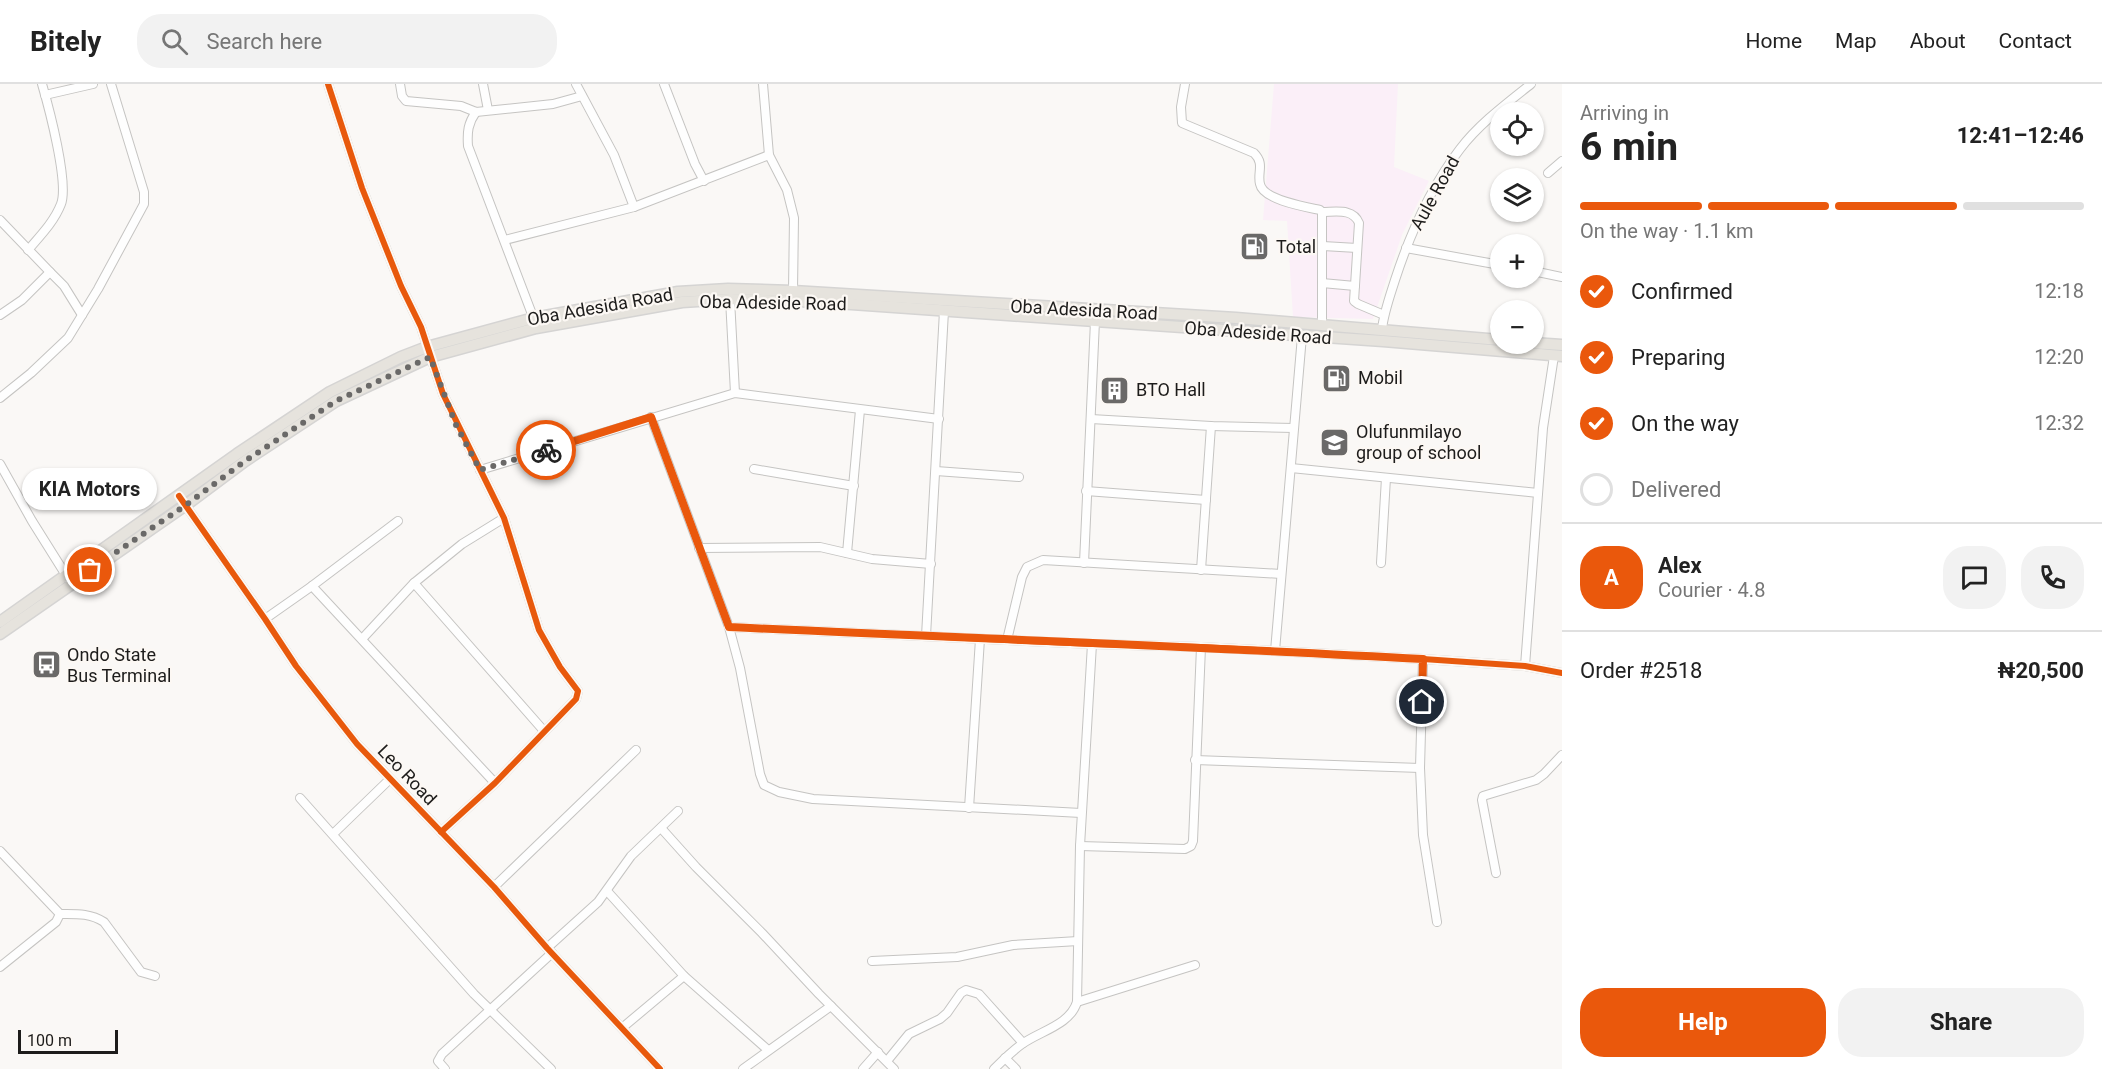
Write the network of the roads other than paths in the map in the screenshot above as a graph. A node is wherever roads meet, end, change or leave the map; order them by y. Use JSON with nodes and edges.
{"nodes":[{"id":1,"x":42,"y":84,"type":"edge"},
{"id":2,"x":93,"y":84,"type":"edge"},
{"id":3,"x":111,"y":84,"type":"edge"},
{"id":4,"x":328,"y":84,"type":"edge"},
{"id":5,"x":400,"y":84,"type":"edge"},
{"id":6,"x":483,"y":84,"type":"edge"},
{"id":7,"x":576,"y":84,"type":"edge"},
{"id":8,"x":664,"y":84,"type":"edge"},
{"id":9,"x":762,"y":84,"type":"edge"},
{"id":10,"x":1185,"y":84,"type":"edge"},
{"id":11,"x":1531,"y":84,"type":"edge"},
{"id":12,"x":45,"y":95,"type":"junction"},
{"id":13,"x":582,"y":96,"type":"junction"},
{"id":14,"x":488,"y":110,"type":"junction"},
{"id":15,"x":476,"y":112,"type":"junction"},
{"id":16,"x":770,"y":155,"type":"junction"},
{"id":17,"x":1562,"y":161,"type":"edge"},
{"id":18,"x":1548,"y":173,"type":"dead end"},
{"id":19,"x":704,"y":181,"type":"junction"},
{"id":20,"x":634,"y":207,"type":"junction"},
{"id":21,"x":1322,"y":212,"type":"junction"},
{"id":22,"x":0,"y":220,"type":"edge"},
{"id":23,"x":505,"y":240,"type":"junction"},
{"id":24,"x":1323,"y":246,"type":"junction"},
{"id":25,"x":1358,"y":248,"type":"junction"},
{"id":26,"x":1406,"y":248,"type":"junction"},
{"id":27,"x":28,"y":250,"type":"junction"},
{"id":28,"x":1490,"y":263,"type":"edge"},
{"id":29,"x":50,"y":272,"type":"junction"},
{"id":30,"x":1544,"y":273,"type":"edge"},
{"id":31,"x":1562,"y":277,"type":"edge"},
{"id":32,"x":1322,"y":283,"type":"junction"},
{"id":33,"x":1355,"y":286,"type":"junction"},
{"id":34,"x":793,"y":291,"type":"junction"},
{"id":35,"x":730,"y":299,"type":"junction"},
{"id":36,"x":925,"y":305,"type":"junction"},
{"id":37,"x":944,"y":312,"type":"junction"},
{"id":38,"x":0,"y":315,"type":"edge"},
{"id":39,"x":82,"y":315,"type":"junction"},
{"id":40,"x":1384,"y":315,"type":"junction"},
{"id":41,"x":1120,"y":318,"type":"junction"},
{"id":42,"x":1095,"y":321,"type":"junction"},
{"id":43,"x":535,"y":323,"type":"junction"},
{"id":44,"x":1322,"y":325,"type":"junction"},
{"id":45,"x":1382,"y":329,"type":"junction"},
{"id":46,"x":1302,"y":336,"type":"junction"},
{"id":47,"x":1490,"y":339,"type":"edge"},
{"id":48,"x":1544,"y":344,"type":"edge"},
{"id":49,"x":1562,"y":345,"type":"edge"},
{"id":50,"x":428,"y":352,"type":"junction"},
{"id":51,"x":1558,"y":356,"type":"edge"},
{"id":52,"x":735,"y":393,"type":"junction"},
{"id":53,"x":0,"y":398,"type":"edge"},
{"id":54,"x":860,"y":410,"type":"junction"},
{"id":55,"x":651,"y":417,"type":"junction"},
{"id":56,"x":939,"y":419,"type":"junction"},
{"id":57,"x":1091,"y":419,"type":"junction"},
{"id":58,"x":1211,"y":426,"type":"junction"},
{"id":59,"x":1294,"y":428,"type":"junction"},
{"id":60,"x":0,"y":464,"type":"edge"},
{"id":61,"x":1291,"y":468,"type":"junction"},
{"id":62,"x":754,"y":469,"type":"dead end"},
{"id":63,"x":480,"y":470,"type":"junction"},
{"id":64,"x":936,"y":471,"type":"junction"},
{"id":65,"x":1019,"y":477,"type":"dead end"},
{"id":66,"x":1386,"y":478,"type":"junction"},
{"id":67,"x":854,"y":486,"type":"junction"},
{"id":68,"x":1086,"y":491,"type":"junction"},
{"id":69,"x":1538,"y":493,"type":"junction"},
{"id":70,"x":1206,"y":500,"type":"junction"},
{"id":71,"x":183,"y":501,"type":"junction"},
{"id":72,"x":504,"y":518,"type":"junction"},
{"id":73,"x":398,"y":521,"type":"dead end"},
{"id":74,"x":699,"y":548,"type":"junction"},
{"id":75,"x":847,"y":553,"type":"junction"},
{"id":76,"x":1084,"y":563,"type":"junction"},
{"id":77,"x":1381,"y":563,"type":"dead end"},
{"id":78,"x":931,"y":564,"type":"junction"},
{"id":79,"x":1201,"y":570,"type":"junction"},
{"id":80,"x":1281,"y":574,"type":"junction"},
{"id":81,"x":68,"y":579,"type":"junction"},
{"id":82,"x":414,"y":583,"type":"junction"},
{"id":83,"x":312,"y":586,"type":"junction"},
{"id":84,"x":266,"y":619,"type":"junction"},
{"id":85,"x":0,"y":622,"type":"edge"},
{"id":86,"x":729,"y":627,"type":"junction"},
{"id":87,"x":0,"y":634,"type":"edge"},
{"id":88,"x":926,"y":636,"type":"junction"},
{"id":89,"x":362,"y":639,"type":"junction"},
{"id":90,"x":980,"y":639,"type":"junction"},
{"id":91,"x":1007,"y":640,"type":"junction"},
{"id":92,"x":1092,"y":644,"type":"junction"},
{"id":93,"x":1201,"y":647,"type":"junction"},
{"id":94,"x":1275,"y":651,"type":"junction"},
{"id":95,"x":1423,"y":659,"type":"junction"},
{"id":96,"x":1525,"y":666,"type":"junction"},
{"id":97,"x":1562,"y":673,"type":"edge"},
{"id":98,"x":544,"y":731,"type":"junction"},
{"id":99,"x":636,"y":750,"type":"dead end"},
{"id":100,"x":1562,"y":755,"type":"edge"},
{"id":101,"x":1195,"y":760,"type":"junction"},
{"id":102,"x":1420,"y":768,"type":"junction"},
{"id":103,"x":390,"y":779,"type":"junction"},
{"id":104,"x":495,"y":783,"type":"junction"},
{"id":105,"x":300,"y":798,"type":"dead end"},
{"id":106,"x":969,"y":808,"type":"junction"},
{"id":107,"x":678,"y":811,"type":"dead end"},
{"id":108,"x":1081,"y":813,"type":"junction"},
{"id":109,"x":661,"y":828,"type":"junction"},
{"id":110,"x":441,"y":832,"type":"junction"},
{"id":111,"x":333,"y":834,"type":"junction"},
{"id":112,"x":1080,"y":846,"type":"junction"},
{"id":113,"x":0,"y":851,"type":"edge"},
{"id":114,"x":1496,"y":873,"type":"dead end"},
{"id":115,"x":494,"y":887,"type":"junction"},
{"id":116,"x":607,"y":891,"type":"junction"},
{"id":117,"x":60,"y":914,"type":"junction"},
{"id":118,"x":1437,"y":922,"type":"dead end"},
{"id":119,"x":1078,"y":941,"type":"junction"},
{"id":120,"x":549,"y":950,"type":"junction"},
{"id":121,"x":872,"y":961,"type":"dead end"},
{"id":122,"x":1195,"y":965,"type":"dead end"},
{"id":123,"x":0,"y":967,"type":"edge"},
{"id":124,"x":155,"y":976,"type":"dead end"},
{"id":125,"x":684,"y":976,"type":"junction"},
{"id":126,"x":1077,"y":1002,"type":"junction"},
{"id":127,"x":831,"y":1006,"type":"junction"},
{"id":128,"x":490,"y":1010,"type":"junction"},
{"id":129,"x":622,"y":1028,"type":"junction"},
{"id":130,"x":1023,"y":1043,"type":"junction"},
{"id":131,"x":768,"y":1050,"type":"junction"},
{"id":132,"x":878,"y":1052,"type":"junction"},
{"id":133,"x":1005,"y":1058,"type":"junction"},
{"id":134,"x":887,"y":1061,"type":"junction"},
{"id":135,"x":445,"y":1069,"type":"edge"},
{"id":136,"x":551,"y":1069,"type":"edge"},
{"id":137,"x":660,"y":1069,"type":"edge"},
{"id":138,"x":743,"y":1069,"type":"edge"},
{"id":139,"x":863,"y":1069,"type":"edge"},
{"id":140,"x":894,"y":1069,"type":"edge"},
{"id":141,"x":994,"y":1069,"type":"edge"},
{"id":142,"x":1016,"y":1069,"type":"edge"}],
"edges":[{"from":1,"to":12,"type":"street"},
{"from":2,"to":12,"type":"street"},
{"from":3,"to":39,"type":"street"},
{"from":4,"to":50,"type":"street"},
{"from":5,"to":15,"type":"street"},
{"from":6,"to":14,"type":"street"},
{"from":7,"to":13,"type":"street"},
{"from":8,"to":19,"type":"street"},
{"from":9,"to":16,"type":"street"},
{"from":10,"to":21,"type":"street"},
{"from":11,"to":26,"type":"street","name":"Aule Road"},
{"from":12,"to":27,"type":"street"},
{"from":13,"to":14,"type":"street"},
{"from":13,"to":20,"type":"street"},
{"from":14,"to":15,"type":"street"},
{"from":15,"to":23,"type":"street"},
{"from":16,"to":19,"type":"street"},
{"from":16,"to":34,"type":"street"},
{"from":17,"to":18,"type":"street"},
{"from":19,"to":20,"type":"street"},
{"from":20,"to":23,"type":"street"},
{"from":21,"to":24,"type":"street"},
{"from":21,"to":25,"type":"street"},
{"from":22,"to":27,"type":"street"},
{"from":23,"to":43,"type":"street"},
{"from":24,"to":25,"type":"street"},
{"from":24,"to":32,"type":"street"},
{"from":25,"to":33,"type":"street"},
{"from":26,"to":28,"type":"street"},
{"from":26,"to":40,"type":"street","name":"Aule Road"},
{"from":27,"to":29,"type":"street"},
{"from":29,"to":38,"type":"street"},
{"from":29,"to":39,"type":"street"},
{"from":30,"to":31,"type":"street"},
{"from":32,"to":33,"type":"street"},
{"from":32,"to":44,"type":"street"},
{"from":33,"to":40,"type":"street"},
{"from":34,"to":36,"type":"main road","name":"Oba Adesida Road"},
{"from":34,"to":43,"type":"main road","name":"Oba Adesida Road"},
{"from":35,"to":36,"type":"main road","name":"Oba Adeside Road"},
{"from":35,"to":43,"type":"main road","name":"Oba Adeside Road"},
{"from":35,"to":52,"type":"street"},
{"from":36,"to":37,"type":"main road","name":"Oba Adeside Road"},
{"from":36,"to":41,"type":"main road","name":"Oba Adesida Road"},
{"from":37,"to":42,"type":"main road","name":"Oba Adeside Road"},
{"from":37,"to":56,"type":"street"},
{"from":39,"to":53,"type":"street"},
{"from":40,"to":45,"type":"street","name":"Aule Road"},
{"from":41,"to":42,"type":"main road","name":"Oba Adeside Road"},
{"from":41,"to":44,"type":"main road","name":"Oba Adesida Road"},
{"from":41,"to":46,"type":"main road","name":"Oba Adeside Road"},
{"from":42,"to":57,"type":"street"},
{"from":43,"to":50,"type":"main road","name":"Oba Adesida Road"},
{"from":44,"to":45,"type":"main road","name":"Oba Adesida Road"},
{"from":45,"to":47,"type":"main road","name":"Oba Adesida Road"},
{"from":46,"to":51,"type":"main road","name":"Oba Adeside Road"},
{"from":46,"to":59,"type":"street"},
{"from":48,"to":49,"type":"main road"},
{"from":50,"to":63,"type":"street"},
{"from":50,"to":71,"type":"main road","name":"Oba Adesida Road"},
{"from":51,"to":69,"type":"street"},
{"from":52,"to":54,"type":"street"},
{"from":52,"to":55,"type":"street"},
{"from":54,"to":56,"type":"street"},
{"from":54,"to":67,"type":"street"},
{"from":55,"to":63,"type":"street"},
{"from":55,"to":74,"type":"street"},
{"from":56,"to":64,"type":"street"},
{"from":57,"to":58,"type":"street"},
{"from":57,"to":68,"type":"street"},
{"from":58,"to":59,"type":"street"},
{"from":58,"to":70,"type":"street"},
{"from":59,"to":61,"type":"street"},
{"from":60,"to":81,"type":"street"},
{"from":61,"to":66,"type":"street"},
{"from":61,"to":80,"type":"street"},
{"from":62,"to":67,"type":"street"},
{"from":63,"to":72,"type":"street"},
{"from":64,"to":65,"type":"street"},
{"from":64,"to":78,"type":"street"},
{"from":66,"to":69,"type":"street"},
{"from":66,"to":77,"type":"street"},
{"from":67,"to":75,"type":"street"},
{"from":68,"to":70,"type":"street"},
{"from":68,"to":76,"type":"street"},
{"from":69,"to":96,"type":"street"},
{"from":70,"to":79,"type":"street"},
{"from":71,"to":81,"type":"main road","name":"Oba Adesida Road"},
{"from":71,"to":84,"type":"street","name":"Leo Road"},
{"from":72,"to":82,"type":"street"},
{"from":72,"to":98,"type":"street"},
{"from":73,"to":83,"type":"street"},
{"from":74,"to":75,"type":"street"},
{"from":74,"to":86,"type":"street"},
{"from":75,"to":78,"type":"street"},
{"from":76,"to":79,"type":"street"},
{"from":76,"to":91,"type":"street"},
{"from":78,"to":88,"type":"street"},
{"from":79,"to":80,"type":"street"},
{"from":80,"to":94,"type":"street"},
{"from":81,"to":85,"type":"main road","name":"Oba Adesida Road"},
{"from":81,"to":87,"type":"main road"},
{"from":82,"to":89,"type":"street"},
{"from":82,"to":98,"type":"street"},
{"from":83,"to":84,"type":"street"},
{"from":83,"to":89,"type":"street"},
{"from":84,"to":103,"type":"street","name":"Leo Road"},
{"from":86,"to":88,"type":"street"},
{"from":86,"to":106,"type":"street"},
{"from":88,"to":90,"type":"street"},
{"from":89,"to":104,"type":"street"},
{"from":90,"to":91,"type":"street"},
{"from":90,"to":106,"type":"street"},
{"from":91,"to":92,"type":"street"},
{"from":92,"to":93,"type":"street"},
{"from":92,"to":108,"type":"street"},
{"from":93,"to":94,"type":"street"},
{"from":93,"to":101,"type":"street"},
{"from":94,"to":95,"type":"street"},
{"from":95,"to":96,"type":"street"},
{"from":95,"to":102,"type":"street"},
{"from":96,"to":97,"type":"street"},
{"from":98,"to":104,"type":"street"},
{"from":99,"to":115,"type":"street"},
{"from":100,"to":114,"type":"street"},
{"from":101,"to":102,"type":"street"},
{"from":101,"to":112,"type":"street"},
{"from":102,"to":118,"type":"street"},
{"from":103,"to":110,"type":"street","name":"Leo Road"},
{"from":103,"to":111,"type":"street"},
{"from":104,"to":110,"type":"street"},
{"from":105,"to":111,"type":"street"},
{"from":106,"to":108,"type":"street"},
{"from":107,"to":109,"type":"street"},
{"from":108,"to":112,"type":"street"},
{"from":109,"to":116,"type":"street"},
{"from":109,"to":127,"type":"street"},
{"from":110,"to":115,"type":"street","name":"Leo Road"},
{"from":111,"to":128,"type":"street"},
{"from":112,"to":119,"type":"street"},
{"from":113,"to":117,"type":"street"},
{"from":115,"to":120,"type":"street","name":"Leo Road"},
{"from":116,"to":120,"type":"street"},
{"from":116,"to":125,"type":"street"},
{"from":117,"to":123,"type":"street"},
{"from":117,"to":124,"type":"street"},
{"from":119,"to":121,"type":"street"},
{"from":119,"to":126,"type":"street"},
{"from":120,"to":128,"type":"street"},
{"from":120,"to":129,"type":"street","name":"Leo Road"},
{"from":122,"to":126,"type":"street"},
{"from":125,"to":129,"type":"street"},
{"from":125,"to":131,"type":"street"},
{"from":126,"to":130,"type":"street"},
{"from":127,"to":131,"type":"street"},
{"from":127,"to":132,"type":"street"},
{"from":128,"to":135,"type":"street"},
{"from":128,"to":136,"type":"street"},
{"from":129,"to":137,"type":"street","name":"Leo Road"},
{"from":130,"to":133,"type":"street"},
{"from":130,"to":134,"type":"street"},
{"from":131,"to":138,"type":"street"},
{"from":132,"to":134,"type":"street"},
{"from":132,"to":139,"type":"street"},
{"from":133,"to":141,"type":"street"},
{"from":133,"to":142,"type":"street"},
{"from":134,"to":140,"type":"street"}]}
